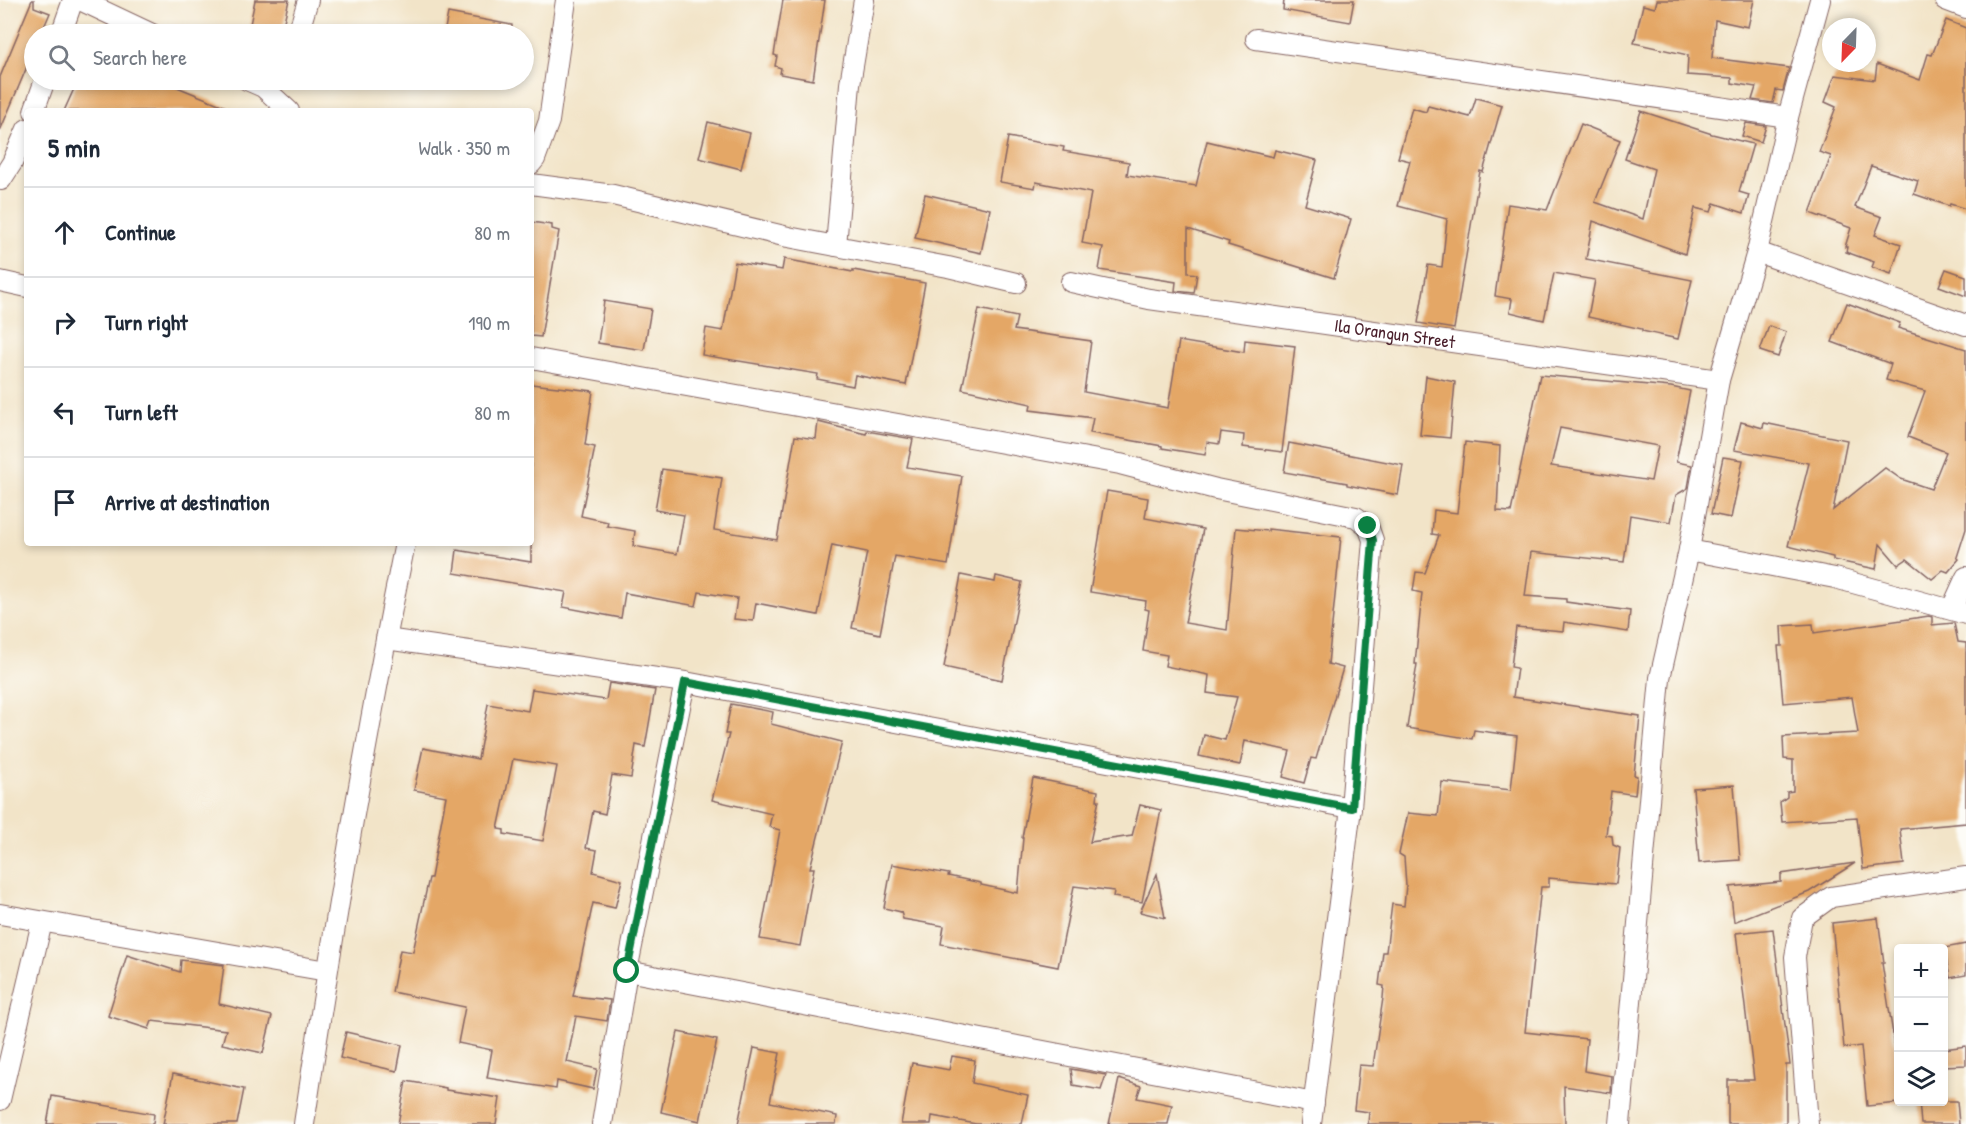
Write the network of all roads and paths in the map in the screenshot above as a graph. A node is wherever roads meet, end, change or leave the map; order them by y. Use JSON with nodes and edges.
{"nodes":[{"id":1,"x":73,"y":0,"type":"edge"},
{"id":2,"x":80,"y":0,"type":"edge"},
{"id":3,"x":308,"y":0,"type":"edge"},
{"id":4,"x":566,"y":0,"type":"edge"},
{"id":5,"x":864,"y":0,"type":"edge"},
{"id":6,"x":1820,"y":0,"type":"edge"},
{"id":7,"x":1945,"y":0,"type":"edge"},
{"id":8,"x":1966,"y":8,"type":"edge"},
{"id":9,"x":65,"y":24,"type":"edge"},
{"id":10,"x":131,"y":24,"type":"edge"},
{"id":11,"x":301,"y":24,"type":"edge"},
{"id":12,"x":1256,"y":39,"type":"dead end"},
{"id":13,"x":41,"y":90,"type":"edge"},
{"id":14,"x":269,"y":90,"type":"edge"},
{"id":15,"x":35,"y":108,"type":"edge"},
{"id":16,"x":286,"y":108,"type":"edge"},
{"id":17,"x":1788,"y":117,"type":"junction"},
{"id":18,"x":24,"y":136,"type":"edge"},
{"id":19,"x":534,"y":160,"type":"edge"},
{"id":20,"x":1,"y":180,"type":"edge"},
{"id":21,"x":534,"y":183,"type":"edge"},
{"id":22,"x":836,"y":246,"type":"junction"},
{"id":23,"x":1757,"y":252,"type":"junction"},
{"id":24,"x":0,"y":281,"type":"edge"},
{"id":25,"x":1071,"y":282,"type":"dead end"},
{"id":26,"x":1016,"y":283,"type":"dead end"},
{"id":27,"x":24,"y":286,"type":"edge"},
{"id":28,"x":1966,"y":325,"type":"edge"},
{"id":29,"x":534,"y":359,"type":"edge"},
{"id":30,"x":1719,"y":380,"type":"junction"},
{"id":31,"x":404,"y":546,"type":"edge"},
{"id":32,"x":1689,"y":550,"type":"junction"},
{"id":33,"x":1966,"y":577,"type":"edge"},
{"id":34,"x":1959,"y":611,"type":"edge"},
{"id":35,"x":386,"y":639,"type":"junction"},
{"id":36,"x":685,"y":682,"type":"junction"},
{"id":37,"x":1352,"y":808,"type":"junction"},
{"id":38,"x":1966,"y":877,"type":"edge"},
{"id":39,"x":0,"y":914,"type":"edge"},
{"id":40,"x":42,"y":922,"type":"junction"},
{"id":41,"x":327,"y":971,"type":"junction"},
{"id":42,"x":627,"y":971,"type":"junction"},
{"id":43,"x":0,"y":1100,"type":"edge"},
{"id":44,"x":1314,"y":1103,"type":"junction"},
{"id":45,"x":304,"y":1124,"type":"edge"},
{"id":46,"x":602,"y":1124,"type":"edge"},
{"id":47,"x":1311,"y":1124,"type":"edge"},
{"id":48,"x":1620,"y":1124,"type":"edge"},
{"id":49,"x":1808,"y":1124,"type":"edge"}],
"edges":[{"from":1,"to":9,"type":"street"},
{"from":2,"to":10,"type":"street"},
{"from":3,"to":11,"type":"street"},
{"from":4,"to":19,"type":"street"},
{"from":5,"to":22,"type":"street"},
{"from":6,"to":17,"type":"street"},
{"from":7,"to":8,"type":"street"},
{"from":12,"to":17,"type":"street"},
{"from":13,"to":15,"type":"street"},
{"from":14,"to":16,"type":"street"},
{"from":17,"to":23,"type":"street"},
{"from":18,"to":20,"type":"street"},
{"from":21,"to":22,"type":"street"},
{"from":22,"to":26,"type":"street"},
{"from":23,"to":28,"type":"street"},
{"from":23,"to":30,"type":"street"},
{"from":24,"to":27,"type":"street"},
{"from":25,"to":30,"type":"street","name":"Ila Orangun Street"},
{"from":29,"to":37,"type":"street"},
{"from":30,"to":32,"type":"street"},
{"from":31,"to":35,"type":"street"},
{"from":32,"to":34,"type":"street"},
{"from":32,"to":48,"type":"street"},
{"from":33,"to":34,"type":"street"},
{"from":35,"to":36,"type":"street"},
{"from":35,"to":41,"type":"street"},
{"from":36,"to":37,"type":"street"},
{"from":36,"to":42,"type":"street"},
{"from":37,"to":44,"type":"street"},
{"from":38,"to":49,"type":"street"},
{"from":39,"to":40,"type":"street"},
{"from":40,"to":41,"type":"street"},
{"from":40,"to":43,"type":"street"},
{"from":41,"to":45,"type":"street"},
{"from":42,"to":44,"type":"street"},
{"from":42,"to":46,"type":"street"},
{"from":44,"to":47,"type":"street"}]}
